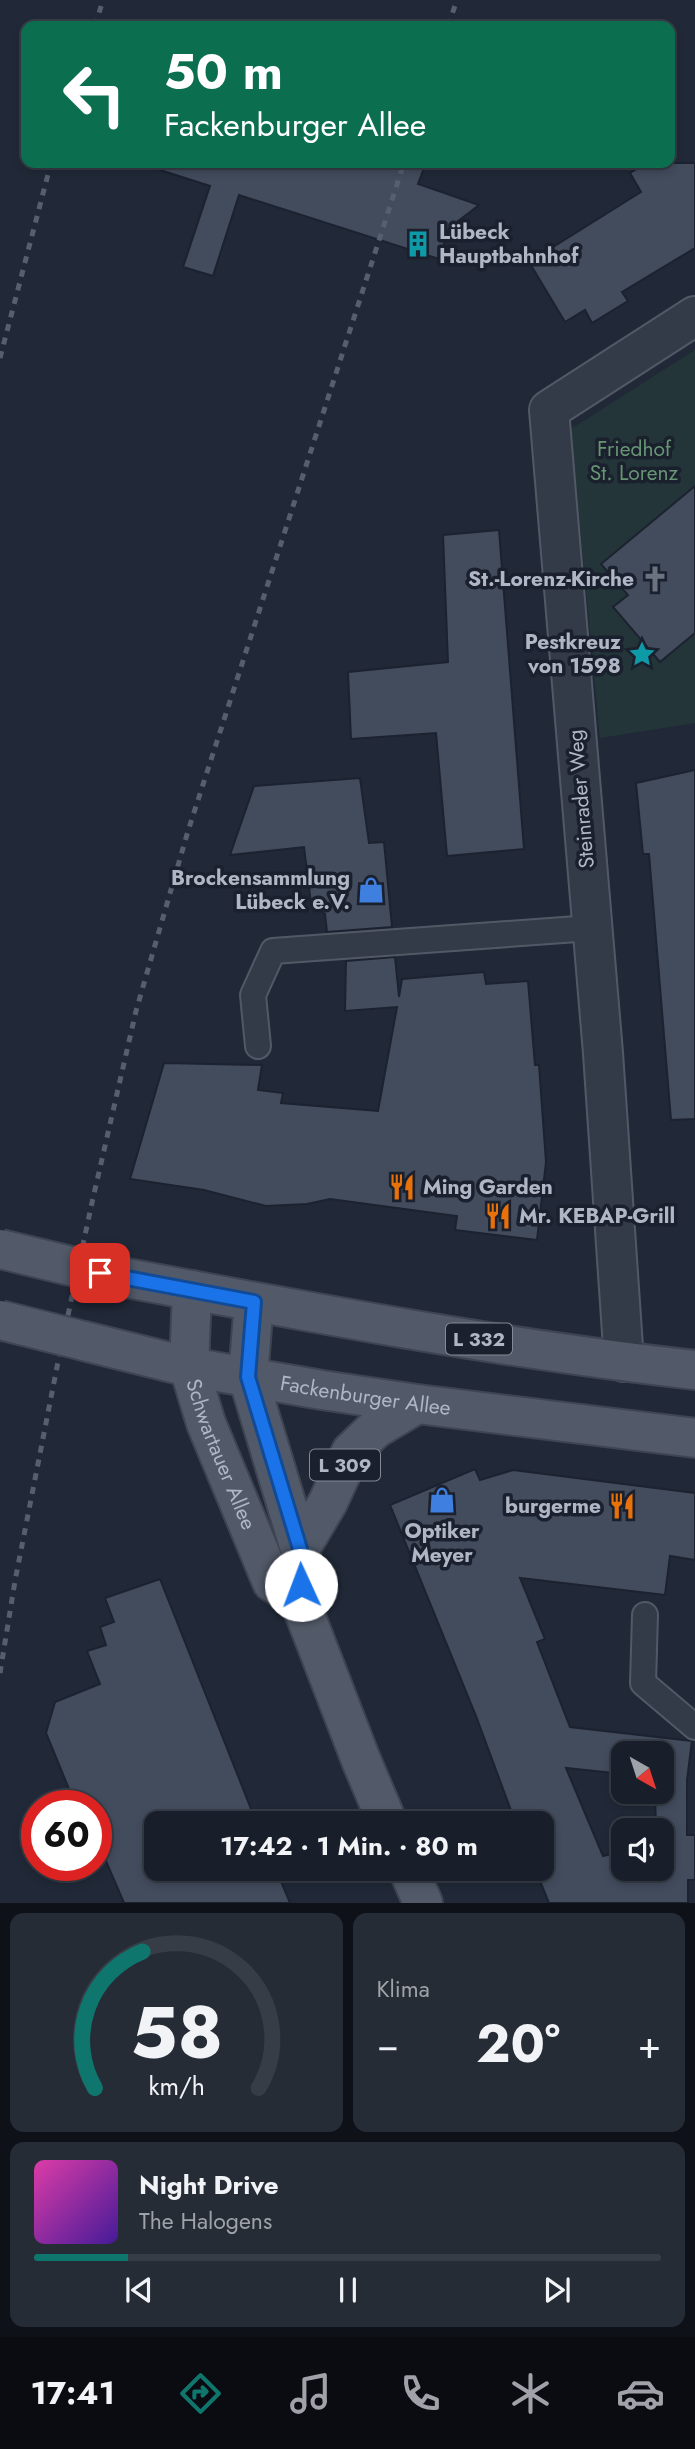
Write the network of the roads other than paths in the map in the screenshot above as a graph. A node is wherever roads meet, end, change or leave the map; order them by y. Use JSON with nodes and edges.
{"nodes":[{"id":1,"x":695,"y":316,"type":"edge"},
{"id":2,"x":592,"y":928,"type":"junction"},
{"id":3,"x":258,"y":1046,"type":"dead end"},
{"id":4,"x":0,"y":1249,"type":"edge"},
{"id":5,"x":192,"y":1290,"type":"junction"},
{"id":6,"x":254,"y":1302,"type":"junction"},
{"id":7,"x":0,"y":1320,"type":"edge"},
{"id":8,"x":624,"y":1362,"type":"junction"},
{"id":9,"x":189,"y":1367,"type":"junction"},
{"id":10,"x":695,"y":1370,"type":"edge"},
{"id":11,"x":248,"y":1377,"type":"junction"},
{"id":12,"x":417,"y":1404,"type":"junction"},
{"id":13,"x":695,"y":1438,"type":"edge"},
{"id":14,"x":300,"y":1549,"type":"junction"},
{"id":15,"x":299,"y":1599,"type":"junction"},
{"id":16,"x":645,"y":1615,"type":"dead end"},
{"id":17,"x":695,"y":1727,"type":"edge"},
{"id":18,"x":383,"y":1811,"type":"edge"},
{"id":19,"x":413,"y":1881,"type":"edge"},
{"id":20,"x":423,"y":1903,"type":"edge"}],
"edges":[{"from":1,"to":2,"type":"street","name":"Steinrader Weg"},
{"from":2,"to":3,"type":"lane"},
{"from":2,"to":8,"type":"street","name":"Steinrader Weg"},
{"from":4,"to":5,"type":"main road","number":"L 332","bridge":true},
{"from":5,"to":6,"type":"main road","number":"L 332"},
{"from":5,"to":9,"type":"main road","name":"Schwartauer Allee"},
{"from":6,"to":8,"type":"main road","number":"L 332"},
{"from":6,"to":11,"type":"main road","name":"Schwartauer Allee","number":"L 309"},
{"from":7,"to":9,"type":"main road","name":"Fackenburger Allee","bridge":true},
{"from":8,"to":10,"type":"main road","number":"L 332"},
{"from":9,"to":11,"type":"main road","name":"Fackenburger Allee"},
{"from":9,"to":15,"type":"main road","name":"Schwartauer Allee"},
{"from":11,"to":12,"type":"main road","name":"Fackenburger Allee"},
{"from":11,"to":14,"type":"main road","name":"Schwartauer Allee","number":"L 309"},
{"from":12,"to":13,"type":"main road","name":"Fackenburger Allee"},
{"from":12,"to":14,"type":"main road","number":"L 309"},
{"from":14,"to":15,"type":"main road","name":"Schwartauer Allee","number":"L 309"},
{"from":15,"to":18,"type":"main road","name":"Schwartauer Allee","number":"L 309"},
{"from":16,"to":17,"type":"lane"},
{"from":19,"to":20,"type":"main road"}]}
